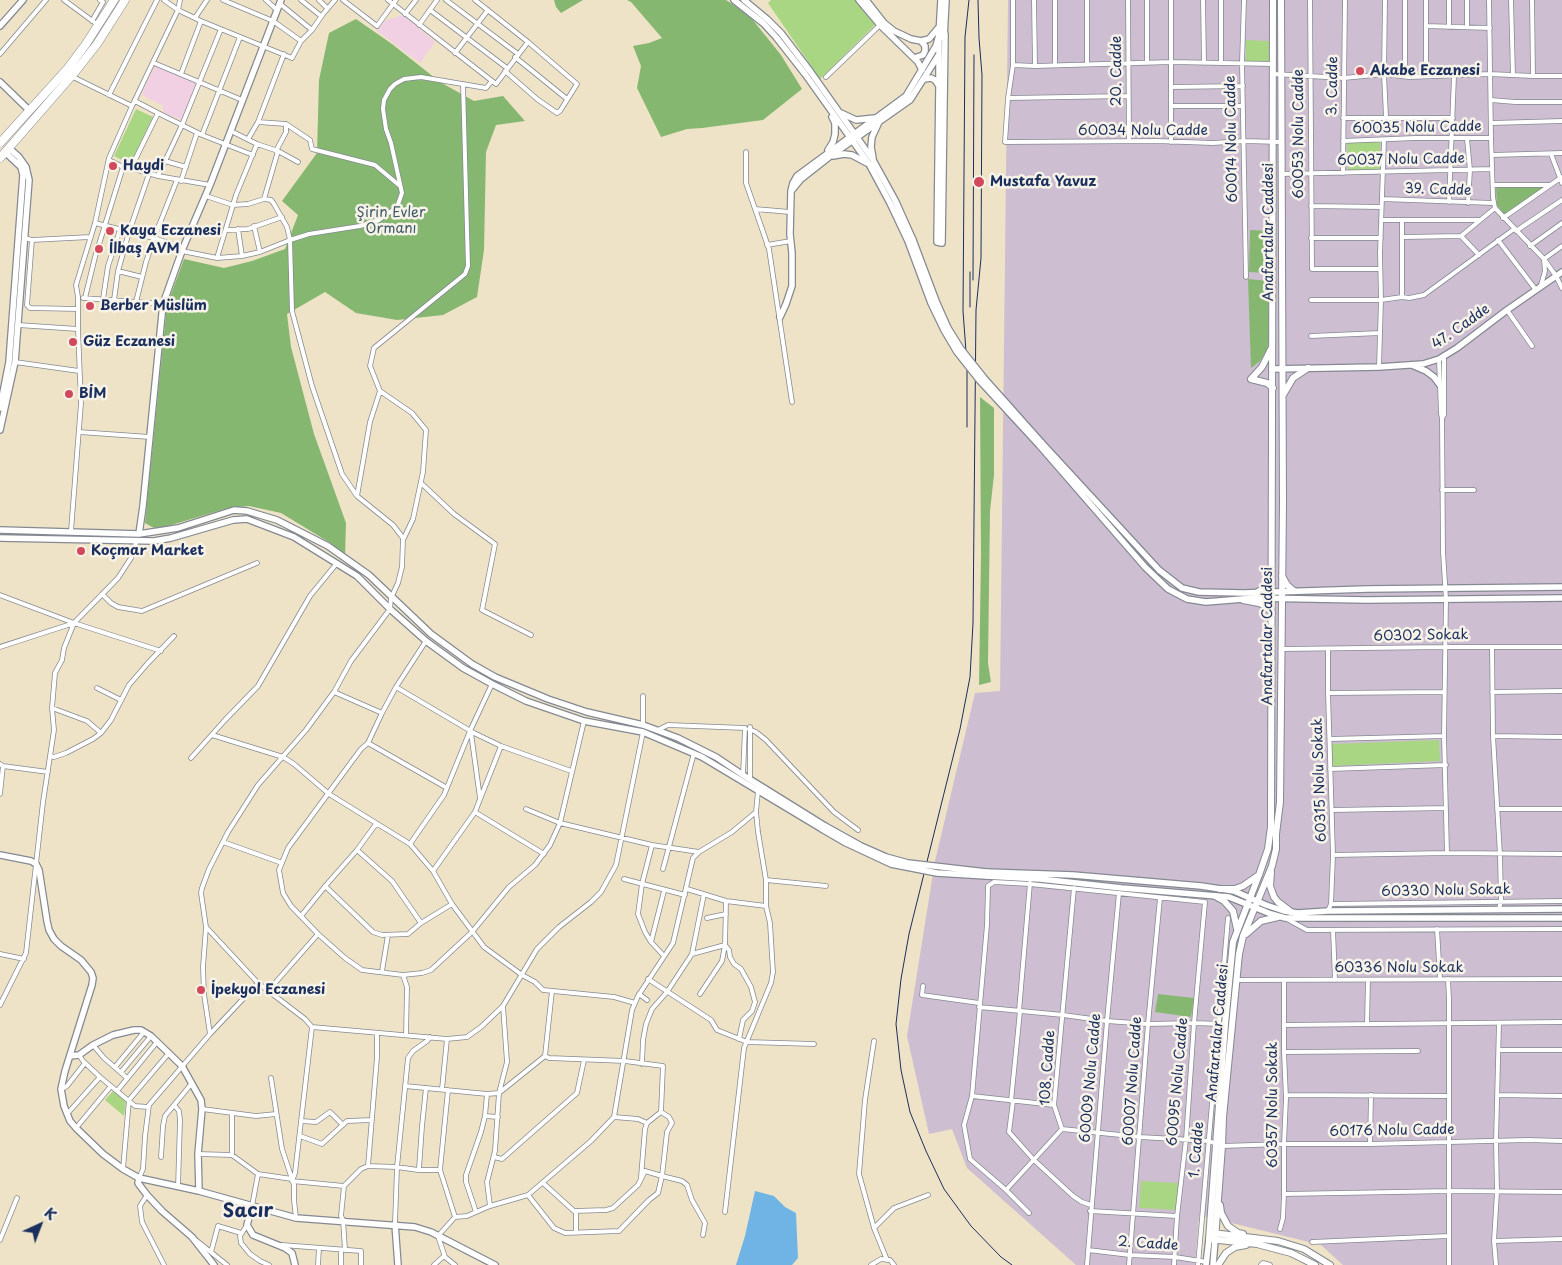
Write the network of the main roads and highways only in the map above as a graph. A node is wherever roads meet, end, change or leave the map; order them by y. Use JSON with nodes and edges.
{"nodes":[{"id":1,"x":114,"y":0,"type":"edge"},
{"id":2,"x":125,"y":0,"type":"edge"},
{"id":3,"x":1273,"y":0,"type":"edge"},
{"id":4,"x":1281,"y":0,"type":"edge"},
{"id":5,"x":1277,"y":74,"type":"junction"},
{"id":6,"x":0,"y":143,"type":"edge"},
{"id":7,"x":5,"y":152,"type":"edge"},
{"id":8,"x":1272,"y":348,"type":"junction"},
{"id":9,"x":1308,"y":368,"type":"road end"},
{"id":10,"x":1273,"y":388,"type":"junction"},
{"id":11,"x":1282,"y":396,"type":"junction"},
{"id":12,"x":1272,"y":573,"type":"junction"},
{"id":13,"x":1281,"y":574,"type":"junction"},
{"id":14,"x":1294,"y":591,"type":"road end"},
{"id":15,"x":1256,"y":593,"type":"road end"},
{"id":16,"x":1243,"y":600,"type":"road end"},
{"id":17,"x":1272,"y":613,"type":"junction"},
{"id":18,"x":1272,"y":866,"type":"junction"},
{"id":19,"x":1260,"y":875,"type":"junction"},
{"id":20,"x":1220,"y":889,"type":"road end"},
{"id":21,"x":1215,"y":896,"type":"road end"},
{"id":22,"x":1292,"y":912,"type":"road end"},
{"id":23,"x":1282,"y":917,"type":"road end"},
{"id":24,"x":1237,"y":930,"type":"junction"},
{"id":25,"x":1243,"y":936,"type":"junction"},
{"id":26,"x":1219,"y":1145,"type":"junction"},
{"id":27,"x":1218,"y":1194,"type":"junction"},
{"id":28,"x":1212,"y":1236,"type":"junction"},
{"id":29,"x":1253,"y":1240,"type":"junction"},
{"id":30,"x":1218,"y":1265,"type":"edge"},
{"id":31,"x":1315,"y":1265,"type":"edge"},
{"id":32,"x":1330,"y":1265,"type":"edge"}],
"edges":[{"from":1,"to":6,"type":"highway"},
{"from":2,"to":7,"type":"highway"},
{"from":3,"to":5,"type":"main road","name":"Anafartalar Caddesi"},
{"from":4,"to":5,"type":"main road","name":"Anafartalar Caddesi"},
{"from":5,"to":8,"type":"main road","name":"Anafartalar Caddesi"},
{"from":5,"to":11,"type":"main road","name":"Anafartalar Caddesi"},
{"from":8,"to":10,"type":"main road","name":"Anafartalar Caddesi"},
{"from":8,"to":10,"type":"main road"},
{"from":9,"to":11,"type":"main road"},
{"from":10,"to":12,"type":"main road","name":"Anafartalar Caddesi"},
{"from":11,"to":13,"type":"main road","name":"Anafartalar Caddesi"},
{"from":12,"to":15,"type":"main road"},
{"from":12,"to":17,"type":"main road","name":"Anafartalar Caddesi"},
{"from":13,"to":14,"type":"main road"},
{"from":13,"to":18,"type":"main road","name":"Anafartalar Caddesi"},
{"from":16,"to":17,"type":"main road"},
{"from":17,"to":19,"type":"main road","name":"Anafartalar Caddesi"},
{"from":18,"to":22,"type":"main road"},
{"from":18,"to":25,"type":"main road","name":"Anafartalar Caddesi"},
{"from":19,"to":20,"type":"main road"},
{"from":19,"to":24,"type":"main road","name":"Anafartalar Caddesi"},
{"from":21,"to":24,"type":"main road"},
{"from":23,"to":25,"type":"main road"},
{"from":24,"to":26,"type":"main road","name":"Anafartalar Caddesi"},
{"from":25,"to":26,"type":"main road","name":"Anafartalar Caddesi"},
{"from":26,"to":27,"type":"main road","name":"Anafartalar Caddesi"},
{"from":26,"to":28,"type":"main road","name":"Anafartalar Caddesi"},
{"from":27,"to":28,"type":"main road","name":"Anafartalar Caddesi"},
{"from":27,"to":29,"type":"main road"},
{"from":28,"to":29,"type":"main road"},
{"from":29,"to":30,"type":"main road"},
{"from":29,"to":31,"type":"main road"},
{"from":29,"to":32,"type":"main road"}]}
